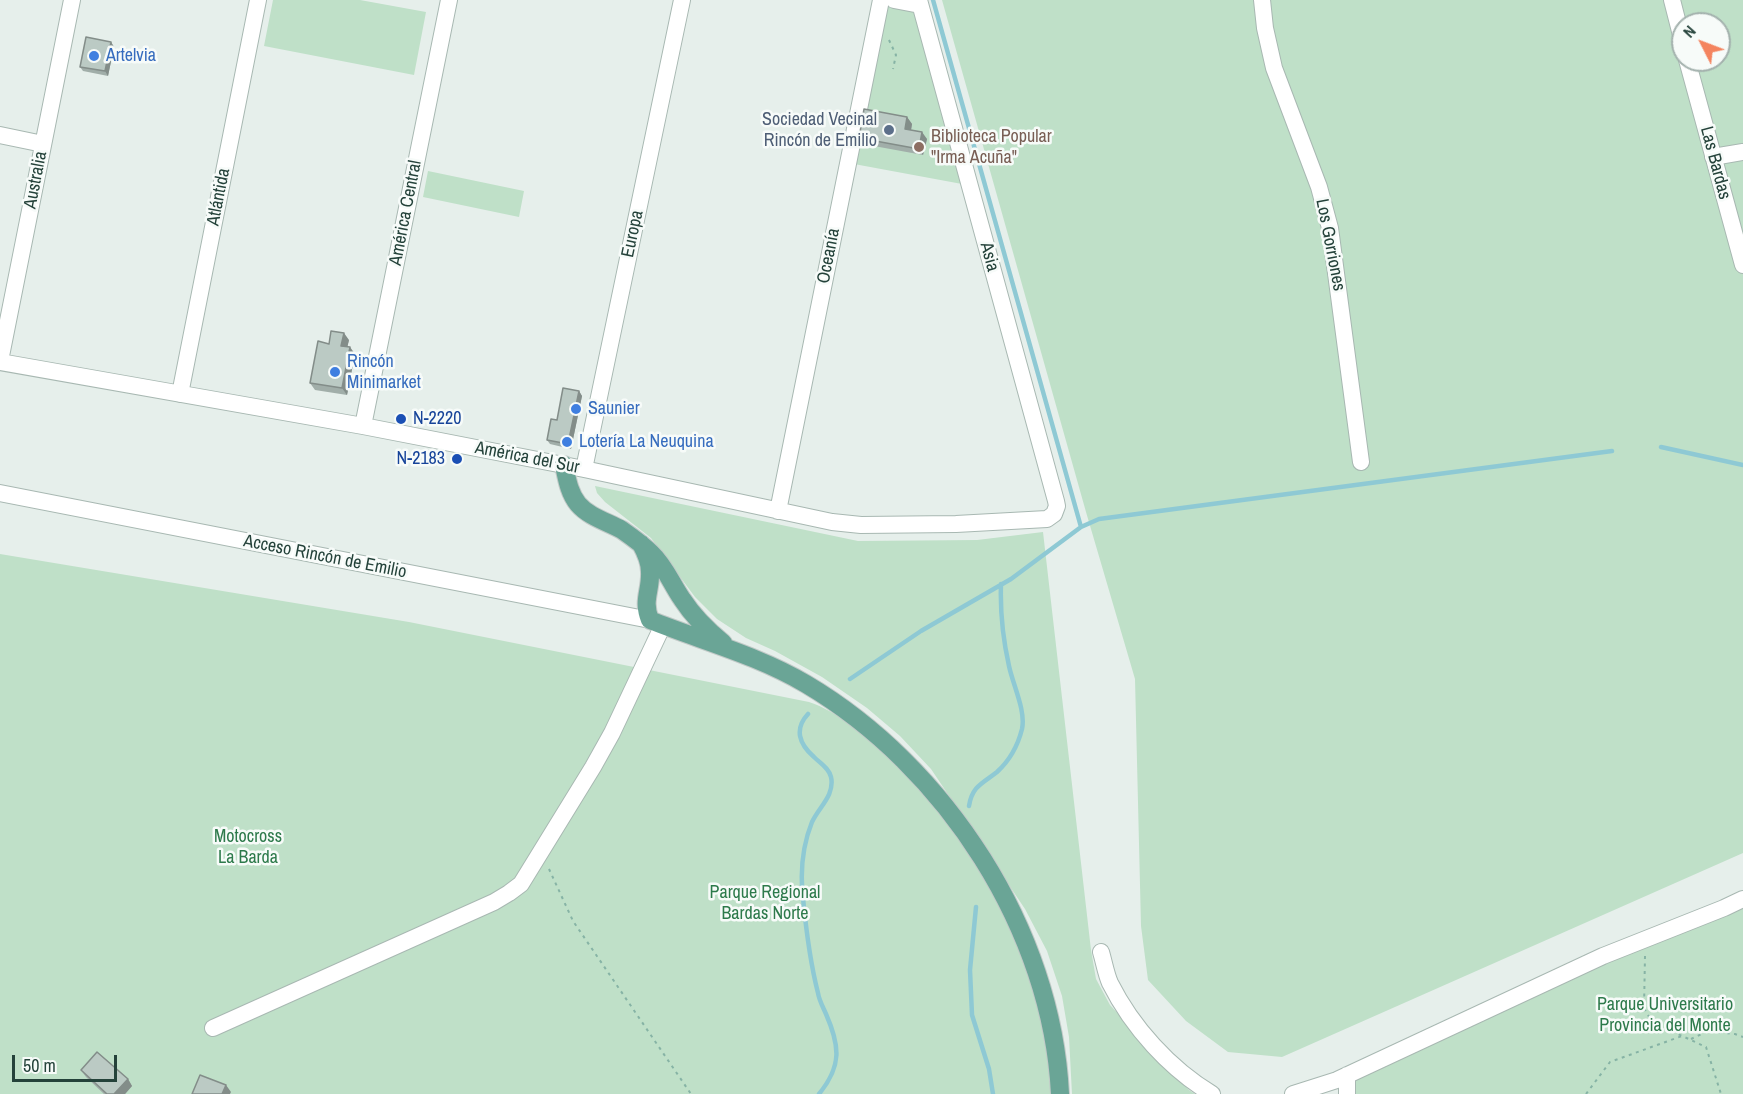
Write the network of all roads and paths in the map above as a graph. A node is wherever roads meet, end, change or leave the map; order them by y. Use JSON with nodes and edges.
{"nodes":[{"id":1,"x":72,"y":0,"type":"edge"},
{"id":2,"x":258,"y":0,"type":"edge"},
{"id":3,"x":449,"y":0,"type":"edge"},
{"id":4,"x":681,"y":0,"type":"edge"},
{"id":5,"x":881,"y":0,"type":"edge"},
{"id":6,"x":894,"y":0,"type":"edge"},
{"id":7,"x":1262,"y":0,"type":"edge"},
{"id":8,"x":919,"y":3,"type":"edge"},
{"id":9,"x":888,"y":36,"type":"dead end"},
{"id":10,"x":893,"y":69,"type":"dead end"},
{"id":11,"x":1691,"y":72,"type":"edge"},
{"id":12,"x":0,"y":135,"type":"edge"},
{"id":13,"x":43,"y":144,"type":"junction"},
{"id":14,"x":1743,"y":153,"type":"edge"},
{"id":15,"x":1713,"y":157,"type":"junction"},
{"id":16,"x":1743,"y":265,"type":"edge"},
{"id":17,"x":0,"y":361,"type":"edge"},
{"id":18,"x":180,"y":394,"type":"junction"},
{"id":19,"x":363,"y":426,"type":"junction"},
{"id":20,"x":1361,"y":462,"type":"dead end"},
{"id":21,"x":564,"y":465,"type":"junction"},
{"id":22,"x":584,"y":469,"type":"junction"},
{"id":23,"x":0,"y":493,"type":"edge"},
{"id":24,"x":778,"y":511,"type":"junction"},
{"id":25,"x":1054,"y":514,"type":"joint"},
{"id":26,"x":641,"y":544,"type":"junction"},
{"id":27,"x":656,"y":623,"type":"junction"},
{"id":28,"x":732,"y":649,"type":"junction"},
{"id":29,"x":542,"y":852,"type":"junction"},
{"id":30,"x":1743,"y":899,"type":"edge"},
{"id":31,"x":1646,"y":939,"type":"junction"},
{"id":32,"x":1101,"y":952,"type":"dead end"},
{"id":33,"x":213,"y":1028,"type":"dead end"},
{"id":34,"x":1683,"y":1035,"type":"junction"},
{"id":35,"x":1743,"y":1037,"type":"edge"},
{"id":36,"x":1691,"y":1039,"type":"junction"},
{"id":37,"x":1347,"y":1075,"type":"junction"},
{"id":38,"x":691,"y":1094,"type":"edge"},
{"id":39,"x":1060,"y":1094,"type":"edge"},
{"id":40,"x":1212,"y":1094,"type":"edge"},
{"id":41,"x":1293,"y":1094,"type":"edge"},
{"id":42,"x":1347,"y":1094,"type":"edge"},
{"id":43,"x":1586,"y":1094,"type":"edge"},
{"id":44,"x":1721,"y":1094,"type":"edge"}],
"edges":[{"from":1,"to":13,"type":"street","name":"Australia"},
{"from":2,"to":18,"type":"street","name":"Atlántida"},
{"from":3,"to":19,"type":"street","name":"América Central"},
{"from":4,"to":22,"type":"street","name":"Europa"},
{"from":5,"to":24,"type":"street","name":"Oceanía"},
{"from":6,"to":8,"type":"street"},
{"from":7,"to":20,"type":"street","name":"Los Gorriones"},
{"from":8,"to":25,"type":"street","name":"Asia"},
{"from":9,"to":10,"type":"path"},
{"from":11,"to":15,"type":"street","name":"Las Bardas"},
{"from":12,"to":13,"type":"street"},
{"from":13,"to":17,"type":"street","name":"Australia"},
{"from":14,"to":15,"type":"street"},
{"from":15,"to":16,"type":"street","name":"Las Bardas"},
{"from":17,"to":18,"type":"street","name":"América del Sur"},
{"from":18,"to":19,"type":"street","name":"América del Sur"},
{"from":19,"to":21,"type":"street","name":"América del Sur"},
{"from":21,"to":22,"type":"street","name":"América del Sur"},
{"from":21,"to":26,"type":"main road","name":"Acceso Rincón de Emilio"},
{"from":22,"to":24,"type":"street","name":"América del Sur"},
{"from":23,"to":27,"type":"street","name":"Acceso Rincón de Emilio"},
{"from":24,"to":25,"type":"street","name":"América del Sur"},
{"from":26,"to":27,"type":"main road"},
{"from":26,"to":28,"type":"main road","name":"Acceso Rincón de Emilio"},
{"from":27,"to":28,"type":"main road","name":"Acceso Rincón de Emilio"},
{"from":27,"to":29,"type":"street"},
{"from":28,"to":39,"type":"main road","name":"Acceso Rincón de Emilio"},
{"from":29,"to":33,"type":"street"},
{"from":29,"to":38,"type":"path"},
{"from":30,"to":31,"type":"street"},
{"from":31,"to":34,"type":"path"},
{"from":31,"to":37,"type":"street"},
{"from":32,"to":40,"type":"street"},
{"from":34,"to":36,"type":"path"},
{"from":34,"to":43,"type":"path"},
{"from":35,"to":36,"type":"path"},
{"from":36,"to":44,"type":"path"},
{"from":37,"to":41,"type":"street"},
{"from":37,"to":42,"type":"street"}]}
